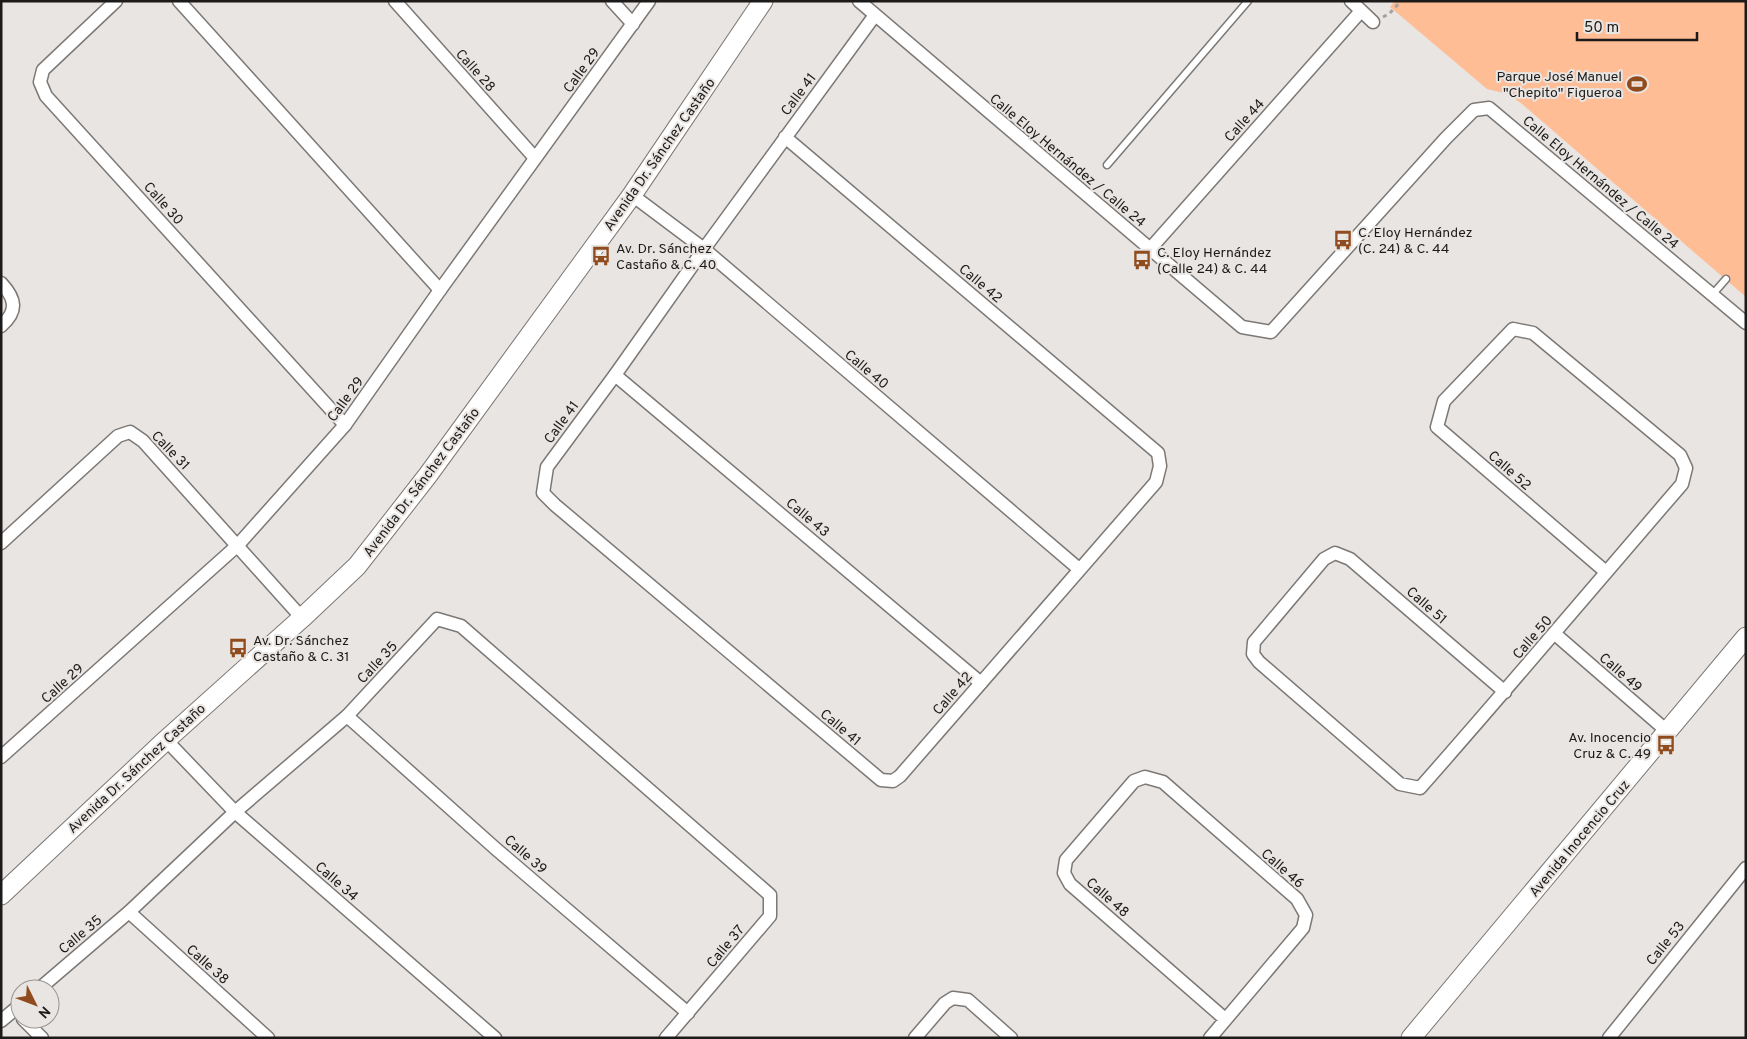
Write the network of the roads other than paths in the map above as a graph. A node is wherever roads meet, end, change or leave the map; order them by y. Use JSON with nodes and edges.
{"nodes":[{"id":1,"x":116,"y":1,"type":"edge"},
{"id":2,"x":179,"y":1,"type":"edge"},
{"id":3,"x":395,"y":1,"type":"edge"},
{"id":4,"x":612,"y":1,"type":"edge"},
{"id":5,"x":649,"y":1,"type":"edge"},
{"id":6,"x":763,"y":1,"type":"edge"},
{"id":7,"x":859,"y":1,"type":"edge"},
{"id":8,"x":1248,"y":1,"type":"edge"},
{"id":9,"x":1351,"y":1,"type":"edge"},
{"id":10,"x":1361,"y":11,"type":"junction"},
{"id":11,"x":875,"y":15,"type":"junction"},
{"id":12,"x":1373,"y":22,"type":"road end"},
{"id":13,"x":633,"y":24,"type":"junction"},
{"id":14,"x":785,"y":137,"type":"junction"},
{"id":15,"x":535,"y":158,"type":"junction"},
{"id":16,"x":1107,"y":165,"type":"dead end"},
{"id":17,"x":632,"y":196,"type":"junction"},
{"id":18,"x":704,"y":249,"type":"junction"},
{"id":19,"x":1150,"y":249,"type":"junction"},
{"id":20,"x":1726,"y":279,"type":"dead end"},
{"id":21,"x":1,"y":283,"type":"edge"},
{"id":22,"x":440,"y":290,"type":"junction"},
{"id":23,"x":1712,"y":295,"type":"junction"},
{"id":24,"x":1746,"y":324,"type":"edge"},
{"id":25,"x":1,"y":326,"type":"edge"},
{"id":26,"x":615,"y":375,"type":"junction"},
{"id":27,"x":1465,"y":379,"type":"joint"},
{"id":28,"x":345,"y":425,"type":"junction"},
{"id":29,"x":1,"y":543,"type":"edge"},
{"id":30,"x":238,"y":545,"type":"junction"},
{"id":31,"x":1324,"y":559,"type":"joint"},
{"id":32,"x":1079,"y":569,"type":"junction"},
{"id":33,"x":1606,"y":572,"type":"junction"},
{"id":34,"x":302,"y":618,"type":"junction"},
{"id":35,"x":1555,"y":634,"type":"junction"},
{"id":36,"x":1746,"y":637,"type":"edge"},
{"id":37,"x":981,"y":683,"type":"junction"},
{"id":38,"x":1505,"y":692,"type":"junction"},
{"id":39,"x":347,"y":716,"type":"junction"},
{"id":40,"x":1668,"y":732,"type":"junction"},
{"id":41,"x":166,"y":740,"type":"junction"},
{"id":42,"x":1,"y":758,"type":"edge"},
{"id":43,"x":881,"y":780,"type":"joint"},
{"id":44,"x":1134,"y":781,"type":"joint"},
{"id":45,"x":235,"y":812,"type":"junction"},
{"id":46,"x":1746,"y":868,"type":"edge"},
{"id":47,"x":743,"y":872,"type":"joint"},
{"id":48,"x":1,"y":895,"type":"edge"},
{"id":49,"x":128,"y":912,"type":"junction"},
{"id":50,"x":51,"y":979,"type":"edge"},
{"id":51,"x":688,"y":1013,"type":"junction"},
{"id":52,"x":1225,"y":1019,"type":"junction"},
{"id":53,"x":268,"y":1038,"type":"edge"},
{"id":54,"x":495,"y":1038,"type":"edge"},
{"id":55,"x":666,"y":1038,"type":"edge"},
{"id":56,"x":915,"y":1038,"type":"edge"},
{"id":57,"x":1011,"y":1038,"type":"edge"},
{"id":58,"x":1210,"y":1038,"type":"edge"},
{"id":59,"x":1411,"y":1038,"type":"edge"},
{"id":60,"x":1609,"y":1038,"type":"edge"}],
"edges":[{"from":1,"to":28,"type":"street","name":"Calle 30"},
{"from":2,"to":22,"type":"street"},
{"from":3,"to":15,"type":"street","name":"Calle 28"},
{"from":4,"to":13,"type":"street"},
{"from":5,"to":13,"type":"street","name":"Calle 29"},
{"from":6,"to":17,"type":"street","name":"Avenida Dr. Sánchez Castaño"},
{"from":7,"to":11,"type":"street","name":"Calle Eloy Hernández / Calle 24"},
{"from":8,"to":16,"type":"lane"},
{"from":9,"to":10,"type":"street"},
{"from":10,"to":12,"type":"street"},
{"from":10,"to":19,"type":"street","name":"Calle 44"},
{"from":11,"to":14,"type":"street","name":"Calle 41"},
{"from":11,"to":19,"type":"street","name":"Calle Eloy Hernández / Calle 24"},
{"from":13,"to":15,"type":"street","name":"Calle 29"},
{"from":14,"to":18,"type":"street","name":"Calle 41"},
{"from":14,"to":32,"type":"street","name":"Calle 42"},
{"from":15,"to":22,"type":"street","name":"Calle 29"},
{"from":17,"to":18,"type":"street","name":"Calle 40"},
{"from":17,"to":34,"type":"street","name":"Avenida Dr. Sánchez Castaño"},
{"from":18,"to":26,"type":"street","name":"Calle 41"},
{"from":18,"to":32,"type":"street","name":"Calle 40"},
{"from":19,"to":23,"type":"street","name":"Calle Eloy Hernández / Calle 24"},
{"from":20,"to":23,"type":"lane"},
{"from":21,"to":25,"type":"street"},
{"from":22,"to":28,"type":"street","name":"Calle 29"},
{"from":23,"to":24,"type":"street","name":"Calle Eloy Hernández / Calle 24"},
{"from":26,"to":37,"type":"street","name":"Calle 43"},
{"from":26,"to":43,"type":"street","name":"Calle 41"},
{"from":27,"to":33,"type":"street","name":"Calle 52"},
{"from":27,"to":33,"type":"street","name":"Calle 50"},
{"from":28,"to":30,"type":"street","name":"Calle 29"},
{"from":29,"to":30,"type":"street","name":"Calle 31"},
{"from":30,"to":34,"type":"street","name":"Calle 31"},
{"from":30,"to":42,"type":"street","name":"Calle 29"},
{"from":31,"to":38,"type":"street","name":"Calle 51"},
{"from":31,"to":38,"type":"street","name":"Calle 50"},
{"from":32,"to":37,"type":"street","name":"Calle 42"},
{"from":33,"to":35,"type":"street","name":"Calle 50"},
{"from":34,"to":41,"type":"street","name":"Avenida Dr. Sánchez Castaño"},
{"from":35,"to":38,"type":"street","name":"Calle 50"},
{"from":35,"to":40,"type":"street","name":"Calle 49"},
{"from":36,"to":40,"type":"street","name":"Avenida Inocencio Cruz"},
{"from":37,"to":43,"type":"street","name":"Calle 42"},
{"from":39,"to":45,"type":"street","name":"Calle 35"},
{"from":39,"to":47,"type":"street","name":"Calle 35"},
{"from":39,"to":51,"type":"street","name":"Calle 39"},
{"from":40,"to":59,"type":"street","name":"Avenida Inocencio Cruz"},
{"from":41,"to":45,"type":"street","name":"Calle 34"},
{"from":41,"to":48,"type":"street","name":"Avenida Dr. Sánchez Castaño"},
{"from":44,"to":52,"type":"street","name":"Calle 48"},
{"from":44,"to":52,"type":"street","name":"Calle 46"},
{"from":45,"to":49,"type":"street","name":"Calle 35"},
{"from":45,"to":54,"type":"street","name":"Calle 34"},
{"from":46,"to":60,"type":"street","name":"Calle 53"},
{"from":47,"to":51,"type":"street","name":"Calle 37"},
{"from":49,"to":50,"type":"street","name":"Calle 35"},
{"from":49,"to":53,"type":"street","name":"Calle 38"},
{"from":51,"to":55,"type":"street","name":"Calle 37"},
{"from":52,"to":58,"type":"street","name":"Calle 46"},
{"from":56,"to":57,"type":"street"}]}
